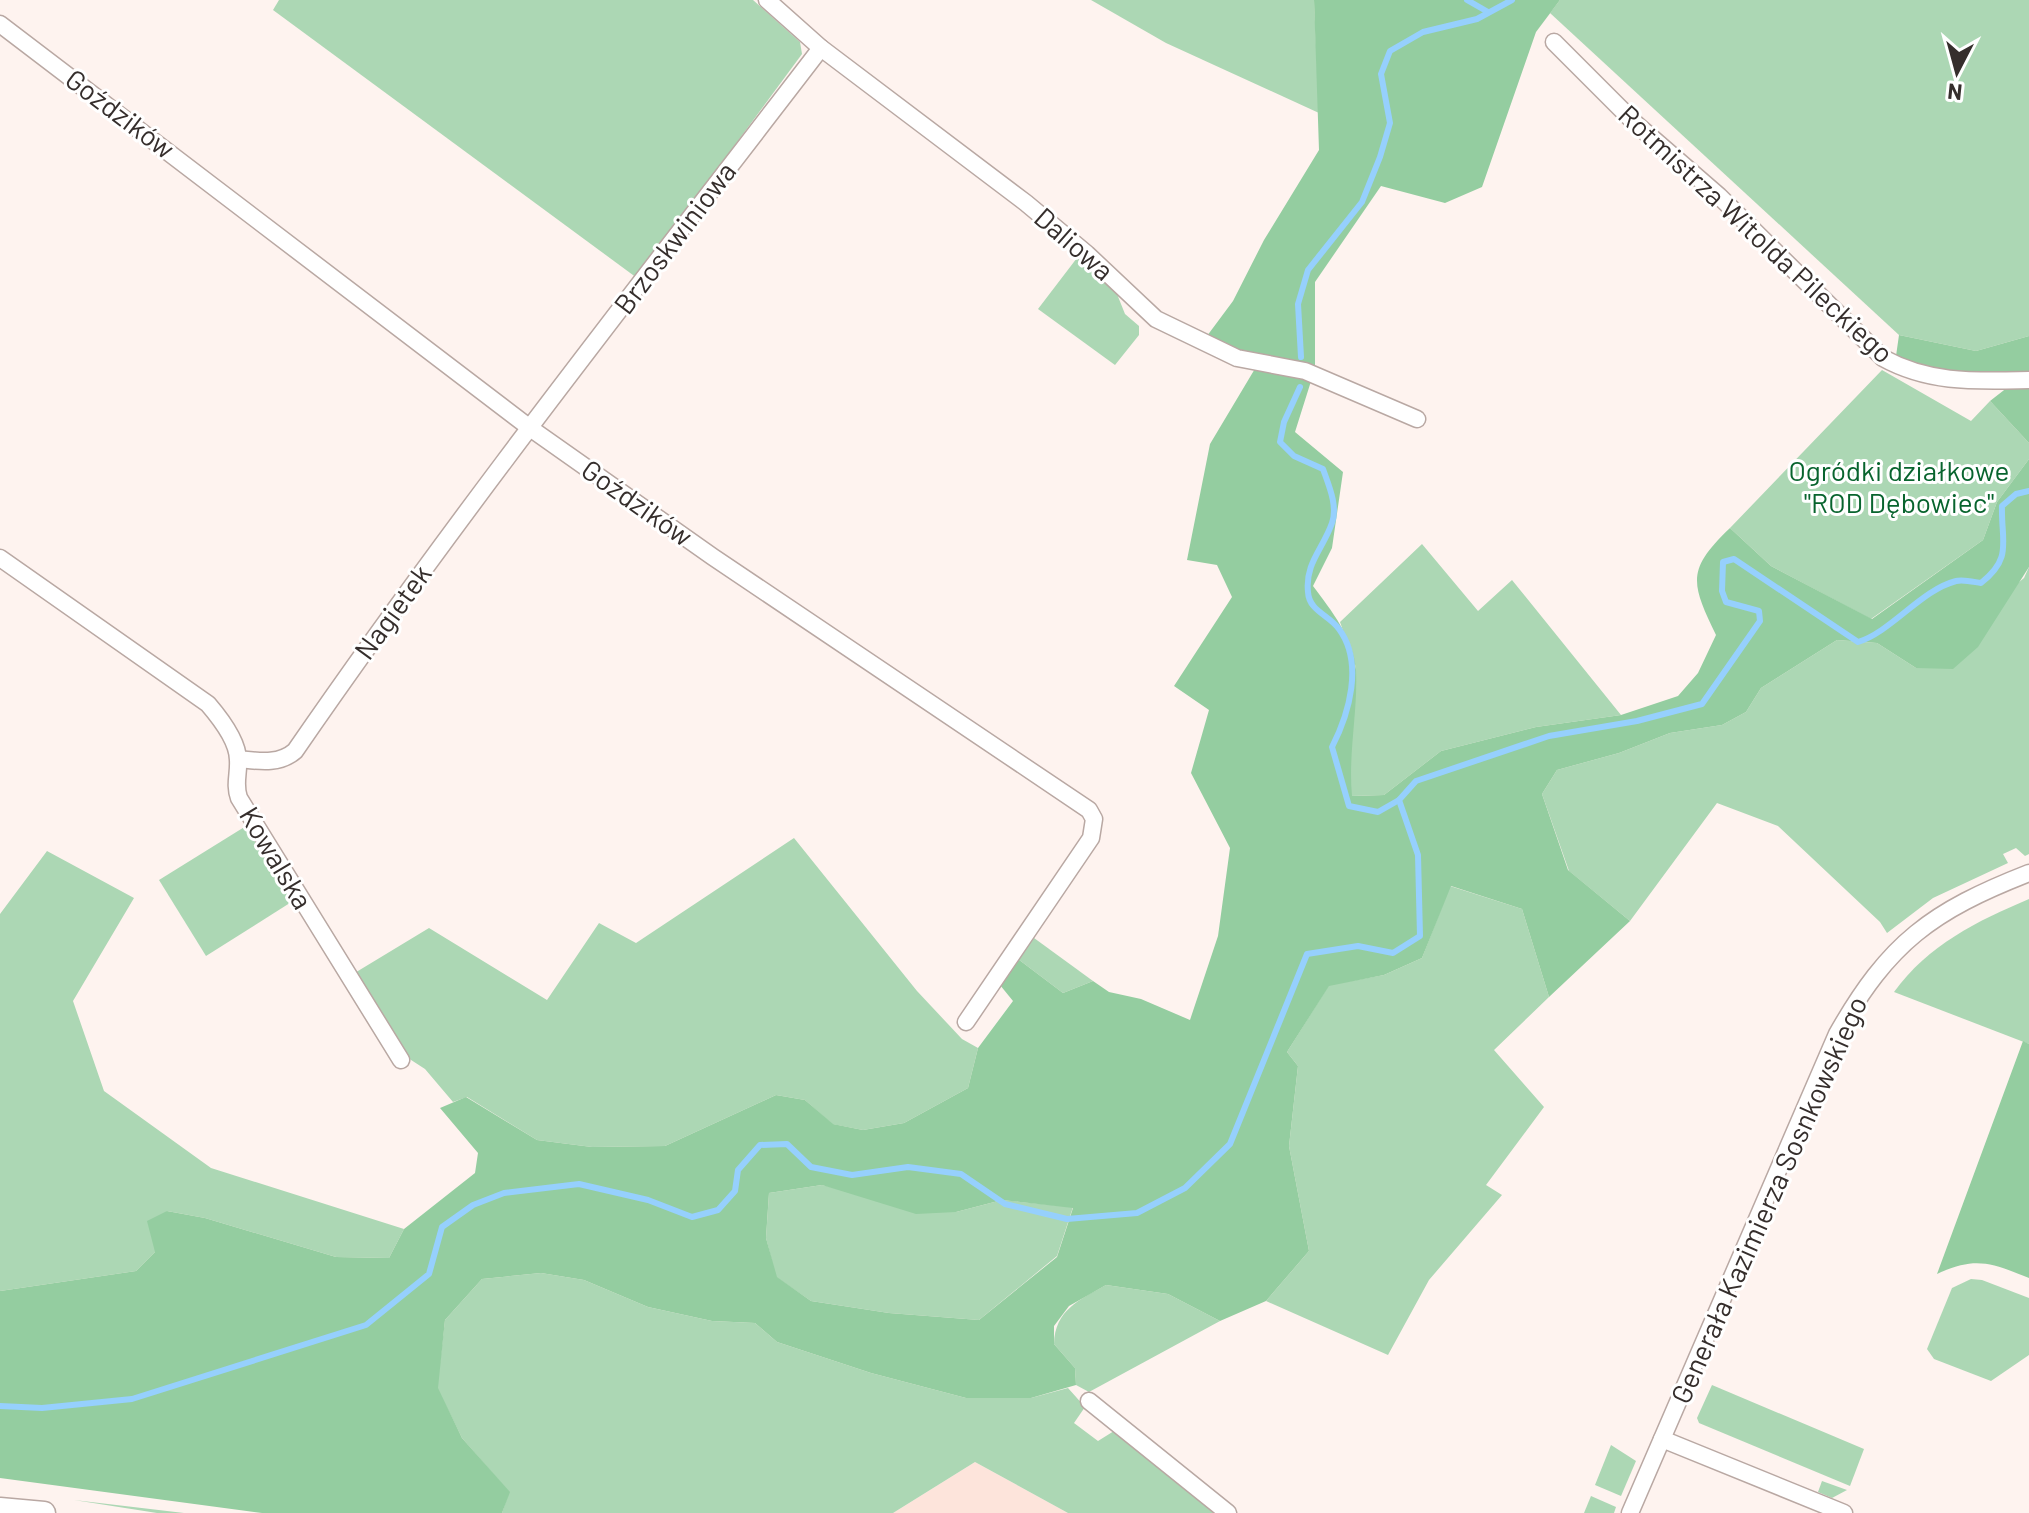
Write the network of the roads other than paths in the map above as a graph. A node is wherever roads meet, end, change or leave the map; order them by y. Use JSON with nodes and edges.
{"nodes":[{"id":1,"x":767,"y":0,"type":"edge"},
{"id":2,"x":0,"y":24,"type":"edge"},
{"id":3,"x":1554,"y":42,"type":"dead end"},
{"id":4,"x":821,"y":48,"type":"junction"},
{"id":5,"x":2029,"y":380,"type":"edge"},
{"id":6,"x":1417,"y":419,"type":"dead end"},
{"id":7,"x":530,"y":428,"type":"junction"},
{"id":8,"x":0,"y":558,"type":"edge"},
{"id":9,"x":239,"y":759,"type":"junction"},
{"id":10,"x":2029,"y":873,"type":"edge"},
{"id":11,"x":966,"y":1022,"type":"dead end"},
{"id":12,"x":401,"y":1060,"type":"dead end"},
{"id":13,"x":1089,"y":1401,"type":"dead end"},
{"id":14,"x":1662,"y":1439,"type":"junction"},
{"id":15,"x":0,"y":1509,"type":"edge"},
{"id":16,"x":44,"y":1513,"type":"edge"},
{"id":17,"x":1228,"y":1513,"type":"edge"},
{"id":18,"x":1630,"y":1513,"type":"edge"},
{"id":19,"x":1844,"y":1513,"type":"edge"}],
"edges":[{"from":1,"to":4,"type":"street","name":"Daliowa"},
{"from":2,"to":7,"type":"street","name":"Goździków"},
{"from":3,"to":5,"type":"street","name":"Rotmistrza Witolda Pileckiego"},
{"from":4,"to":6,"type":"street","name":"Daliowa"},
{"from":4,"to":7,"type":"street","name":"Brzoskwiniowa"},
{"from":7,"to":9,"type":"street","name":"Nagietek"},
{"from":7,"to":11,"type":"street","name":"Goździków"},
{"from":8,"to":9,"type":"street","name":"Kowalska"},
{"from":9,"to":12,"type":"street","name":"Kowalska"},
{"from":10,"to":14,"type":"street","name":"Generała Kazimierza Sosnkowskiego"},
{"from":13,"to":17,"type":"street"},
{"from":14,"to":18,"type":"street","name":"Generała Kazimierza Sosnkowskiego"},
{"from":14,"to":19,"type":"street"},
{"from":15,"to":16,"type":"main road"}]}
